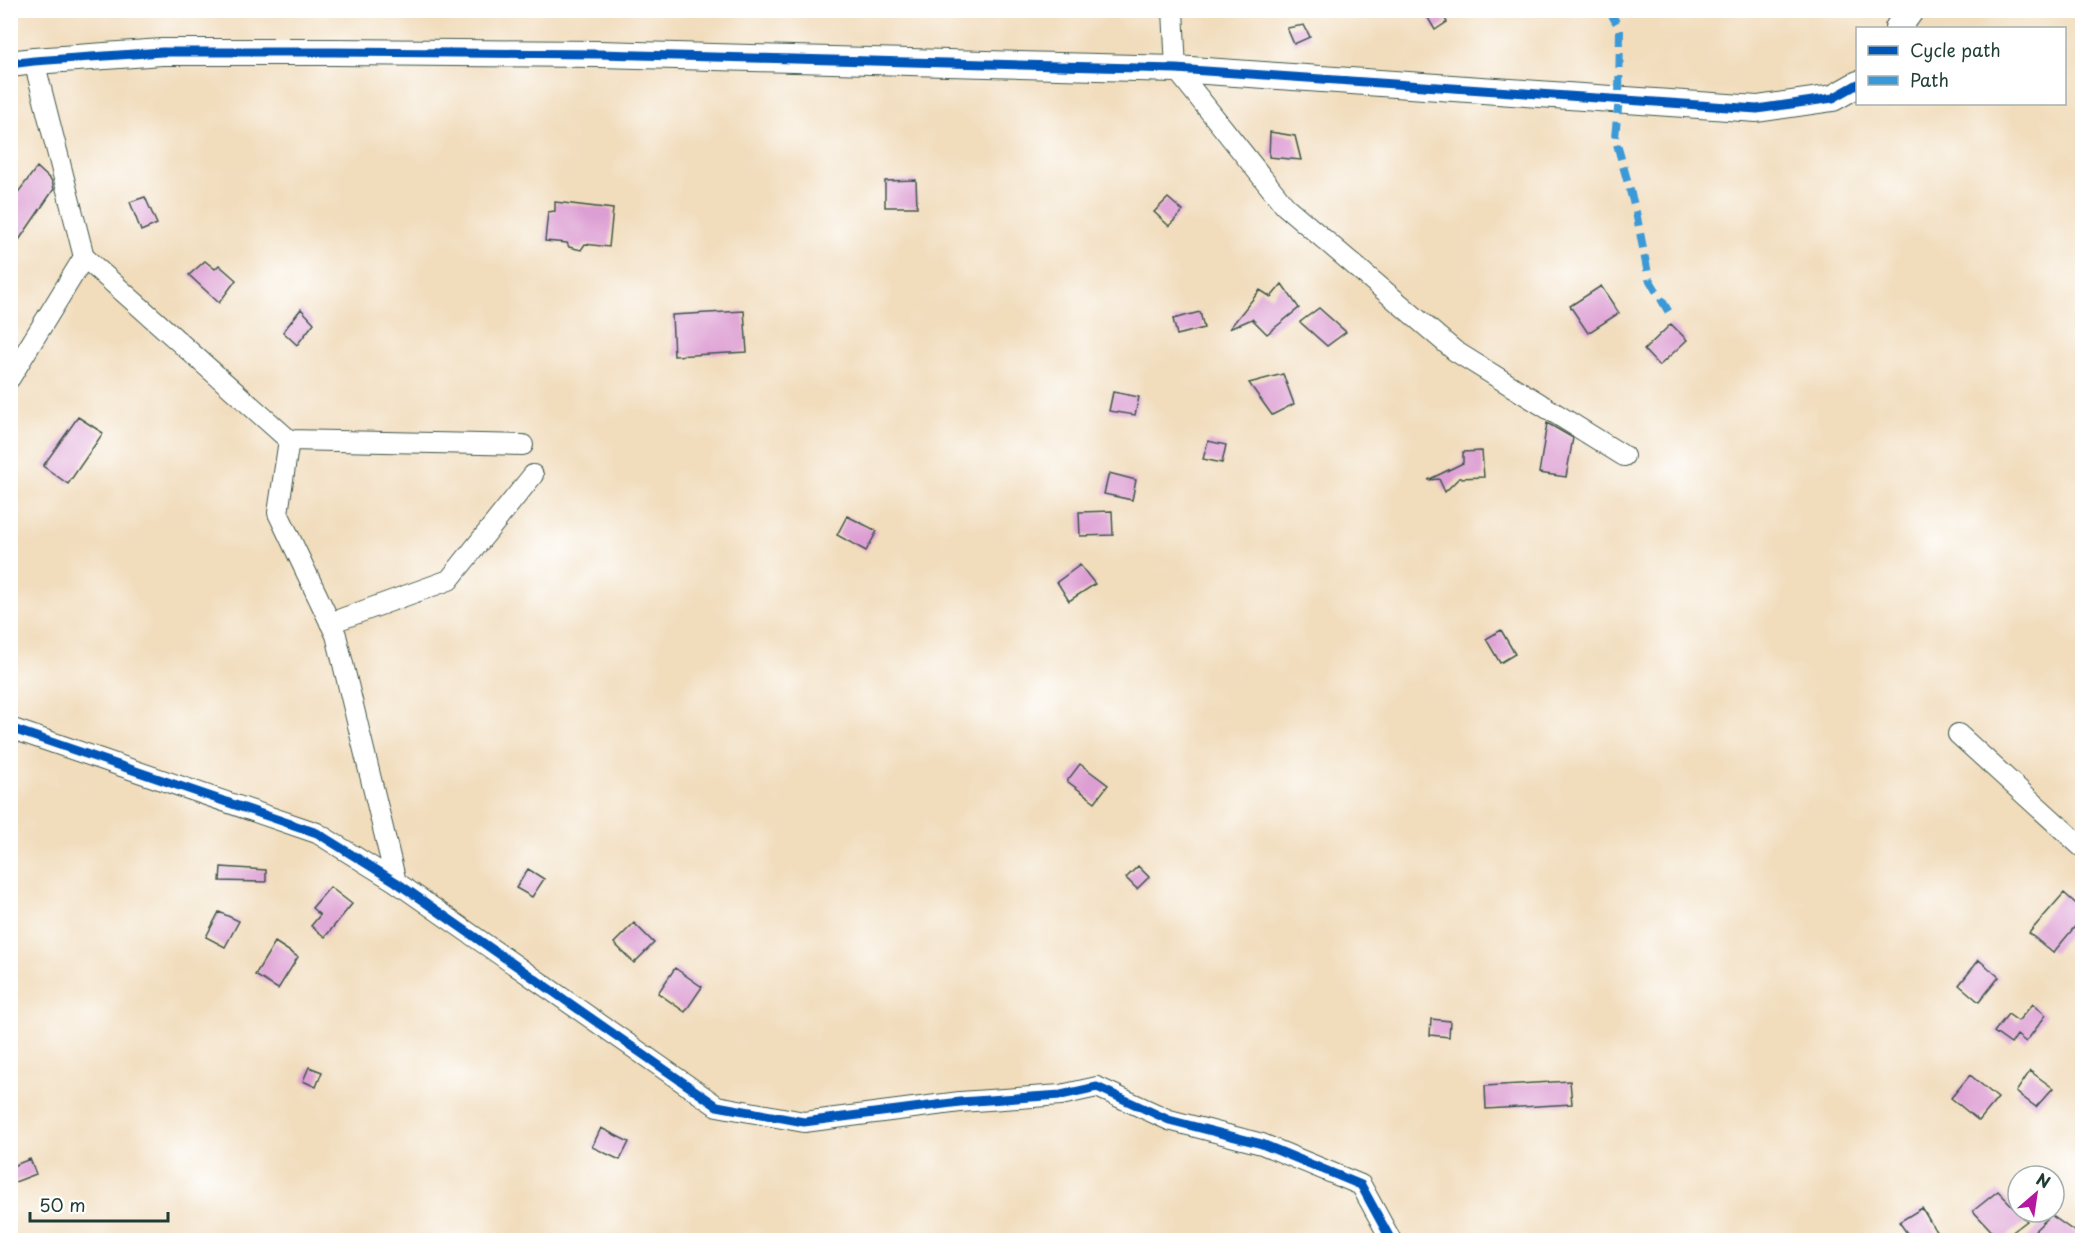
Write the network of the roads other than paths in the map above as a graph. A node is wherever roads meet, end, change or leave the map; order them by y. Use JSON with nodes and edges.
{"nodes":[{"id":1,"x":1173,"y":10,"type":"edge"},
{"id":2,"x":1911,"y":10,"type":"edge"},
{"id":3,"x":1899,"y":27,"type":"edge"},
{"id":4,"x":22,"y":62,"type":"edge"},
{"id":5,"x":1176,"y":69,"type":"junction"},
{"id":6,"x":1856,"y":85,"type":"edge"},
{"id":7,"x":84,"y":258,"type":"junction"},
{"id":8,"x":10,"y":378,"type":"edge"},
{"id":9,"x":289,"y":440,"type":"junction"},
{"id":10,"x":523,"y":445,"type":"dead end"},
{"id":11,"x":1624,"y":456,"type":"dead end"},
{"id":12,"x":533,"y":475,"type":"dead end"},
{"id":13,"x":330,"y":623,"type":"junction"},
{"id":14,"x":10,"y":728,"type":"edge"},
{"id":15,"x":1958,"y":734,"type":"dead end"},
{"id":16,"x":2082,"y":847,"type":"edge"},
{"id":17,"x":396,"y":882,"type":"junction"},
{"id":18,"x":1391,"y":1240,"type":"edge"}],
"edges":[{"from":1,"to":5,"type":"street"},
{"from":2,"to":3,"type":"street"},
{"from":4,"to":5,"type":"street"},
{"from":4,"to":7,"type":"street"},
{"from":5,"to":6,"type":"street"},
{"from":5,"to":11,"type":"street"},
{"from":7,"to":8,"type":"street"},
{"from":7,"to":9,"type":"street"},
{"from":9,"to":10,"type":"street"},
{"from":9,"to":13,"type":"street"},
{"from":12,"to":13,"type":"street"},
{"from":13,"to":17,"type":"street"},
{"from":14,"to":17,"type":"street"},
{"from":15,"to":16,"type":"street"},
{"from":17,"to":18,"type":"street"}]}
